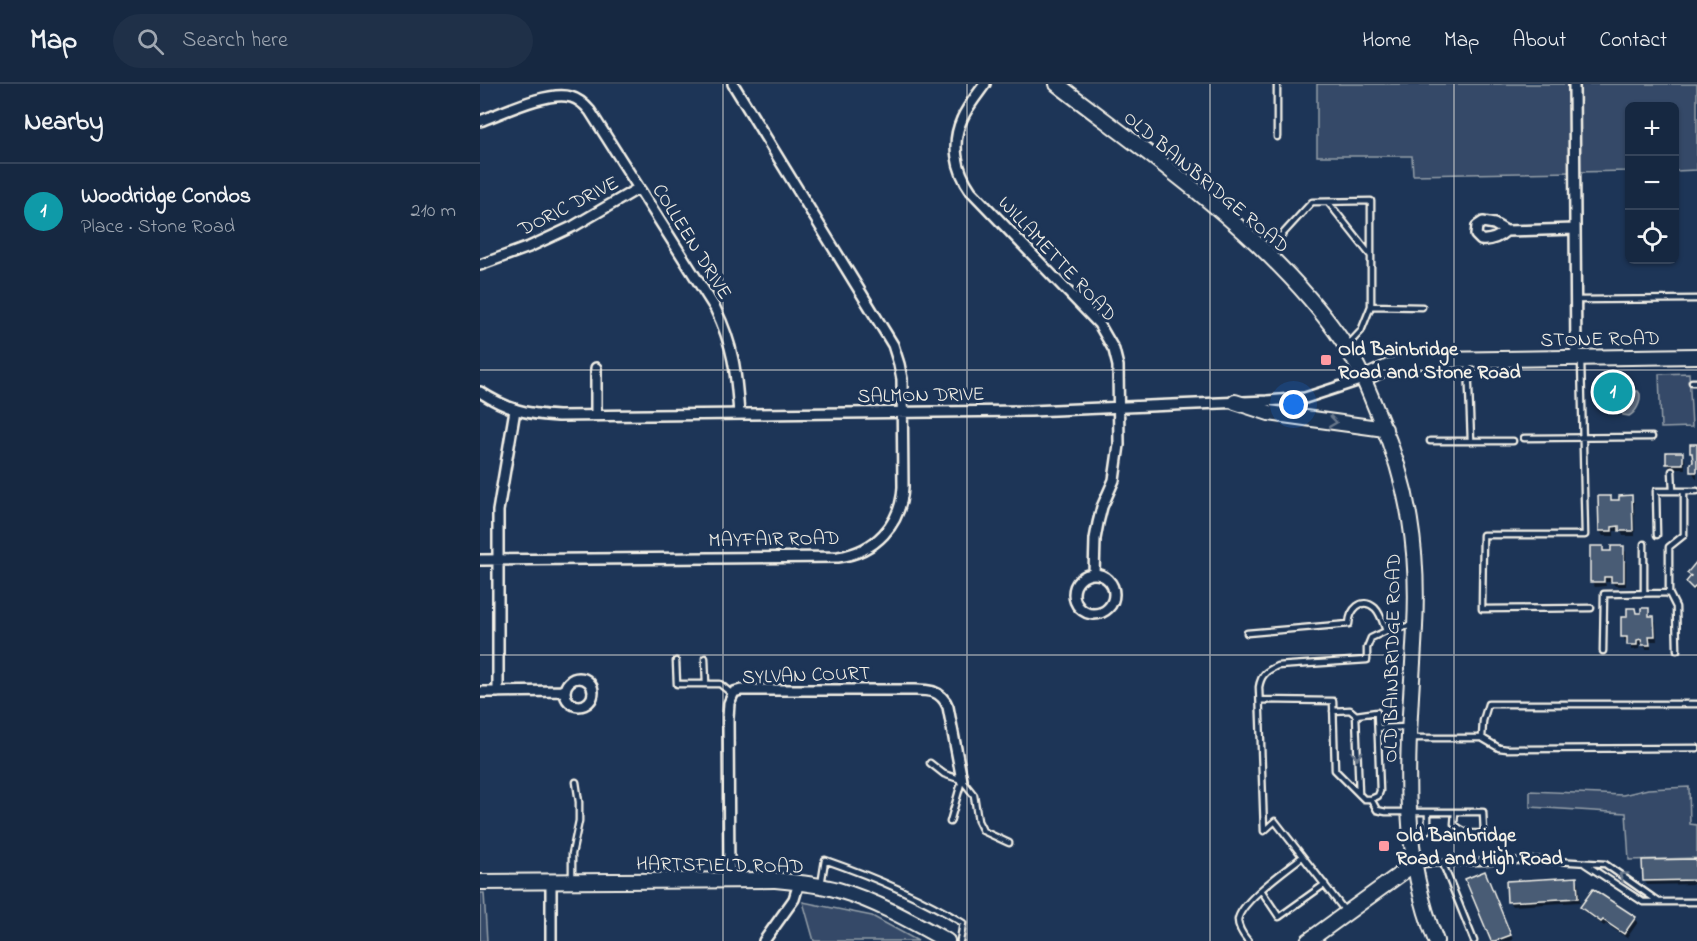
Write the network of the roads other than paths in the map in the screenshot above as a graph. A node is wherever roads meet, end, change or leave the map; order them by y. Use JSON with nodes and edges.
{"nodes":[{"id":1,"x":733,"y":84,"type":"edge"},
{"id":2,"x":985,"y":84,"type":"edge"},
{"id":3,"x":1057,"y":84,"type":"edge"},
{"id":4,"x":1277,"y":84,"type":"edge"},
{"id":5,"x":1574,"y":84,"type":"edge"},
{"id":6,"x":480,"y":121,"type":"edge"},
{"id":7,"x":1277,"y":137,"type":"dead end"},
{"id":8,"x":639,"y":188,"type":"junction"},
{"id":9,"x":1328,"y":202,"type":"junction"},
{"id":10,"x":1575,"y":229,"type":"junction"},
{"id":11,"x":1506,"y":231,"type":"dead end"},
{"id":12,"x":1266,"y":252,"type":"junction"},
{"id":13,"x":1371,"y":256,"type":"junction"},
{"id":14,"x":480,"y":265,"type":"edge"},
{"id":15,"x":1697,"y":299,"type":"edge"},
{"id":16,"x":1575,"y":300,"type":"junction"},
{"id":17,"x":1371,"y":306,"type":"junction"},
{"id":18,"x":1422,"y":306,"type":"dead end"},
{"id":19,"x":1346,"y":347,"type":"junction"},
{"id":20,"x":1697,"y":356,"type":"edge"},
{"id":21,"x":1578,"y":358,"type":"junction"},
{"id":22,"x":1467,"y":359,"type":"junction"},
{"id":23,"x":596,"y":368,"type":"dead end"},
{"id":24,"x":1363,"y":379,"type":"junction"},
{"id":25,"x":480,"y":392,"type":"edge"},
{"id":26,"x":1235,"y":402,"type":"junction"},
{"id":27,"x":1119,"y":407,"type":"junction"},
{"id":28,"x":514,"y":410,"type":"junction"},
{"id":29,"x":902,"y":412,"type":"junction"},
{"id":30,"x":740,"y":414,"type":"junction"},
{"id":31,"x":596,"y":416,"type":"junction"},
{"id":32,"x":1385,"y":429,"type":"junction"},
{"id":33,"x":1583,"y":437,"type":"junction"},
{"id":34,"x":1652,"y":437,"type":"dead end"},
{"id":35,"x":1524,"y":438,"type":"dead end"},
{"id":36,"x":1430,"y":441,"type":"dead end"},
{"id":37,"x":1471,"y":441,"type":"junction"},
{"id":38,"x":1513,"y":441,"type":"dead end"},
{"id":39,"x":1672,"y":471,"type":"dead end"},
{"id":40,"x":1672,"y":491,"type":"junction"},
{"id":41,"x":1684,"y":491,"type":"junction"},
{"id":42,"x":1697,"y":491,"type":"edge"},
{"id":43,"x":1657,"y":535,"type":"dead end"},
{"id":44,"x":1644,"y":544,"type":"dead end"},
{"id":45,"x":480,"y":560,"type":"edge"},
{"id":46,"x":498,"y":560,"type":"junction"},
{"id":47,"x":1094,"y":574,"type":"junction"},
{"id":48,"x":1644,"y":593,"type":"junction"},
{"id":49,"x":1669,"y":593,"type":"junction"},
{"id":50,"x":1591,"y":608,"type":"dead end"},
{"id":51,"x":1415,"y":625,"type":"junction"},
{"id":52,"x":1386,"y":631,"type":"junction"},
{"id":53,"x":1247,"y":633,"type":"dead end"},
{"id":54,"x":1677,"y":650,"type":"dead end"},
{"id":55,"x":1604,"y":651,"type":"dead end"},
{"id":56,"x":705,"y":658,"type":"dead end"},
{"id":57,"x":676,"y":662,"type":"dead end"},
{"id":58,"x":706,"y":684,"type":"junction"},
{"id":59,"x":565,"y":691,"type":"dead end"},
{"id":60,"x":480,"y":692,"type":"edge"},
{"id":61,"x":498,"y":692,"type":"junction"},
{"id":62,"x":733,"y":694,"type":"junction"},
{"id":63,"x":1260,"y":700,"type":"junction"},
{"id":64,"x":1697,"y":704,"type":"edge"},
{"id":65,"x":1333,"y":711,"type":"junction"},
{"id":66,"x":1356,"y":715,"type":"junction"},
{"id":67,"x":1378,"y":728,"type":"junction"},
{"id":68,"x":1409,"y":733,"type":"junction"},
{"id":69,"x":1482,"y":738,"type":"junction"},
{"id":70,"x":1697,"y":748,"type":"edge"},
{"id":71,"x":930,"y":763,"type":"dead end"},
{"id":72,"x":962,"y":780,"type":"junction"},
{"id":73,"x":576,"y":782,"type":"dead end"},
{"id":74,"x":1359,"y":795,"type":"junction"},
{"id":75,"x":1371,"y":799,"type":"junction"},
{"id":76,"x":1408,"y":812,"type":"junction"},
{"id":77,"x":1428,"y":812,"type":"junction"},
{"id":78,"x":1455,"y":813,"type":"junction"},
{"id":79,"x":951,"y":822,"type":"dead end"},
{"id":80,"x":1410,"y":831,"type":"junction"},
{"id":81,"x":1009,"y":843,"type":"dead end"},
{"id":82,"x":1302,"y":857,"type":"junction"},
{"id":83,"x":1582,"y":863,"type":"junction"},
{"id":84,"x":1414,"y":864,"type":"junction"},
{"id":85,"x":1443,"y":864,"type":"junction"},
{"id":86,"x":729,"y":880,"type":"junction"},
{"id":87,"x":480,"y":882,"type":"edge"},
{"id":88,"x":551,"y":882,"type":"junction"},
{"id":89,"x":572,"y":882,"type":"junction"},
{"id":90,"x":799,"y":883,"type":"junction"},
{"id":91,"x":1325,"y":884,"type":"junction"},
{"id":92,"x":820,"y":886,"type":"junction"},
{"id":93,"x":1261,"y":890,"type":"junction"},
{"id":94,"x":1659,"y":902,"type":"junction"},
{"id":95,"x":1697,"y":902,"type":"edge"},
{"id":96,"x":1347,"y":913,"type":"junction"},
{"id":97,"x":551,"y":941,"type":"edge"},
{"id":98,"x":764,"y":941,"type":"edge"},
{"id":99,"x":947,"y":941,"type":"edge"},
{"id":100,"x":960,"y":941,"type":"edge"},
{"id":101,"x":1248,"y":941,"type":"edge"},
{"id":102,"x":1308,"y":941,"type":"edge"},
{"id":103,"x":1436,"y":941,"type":"edge"},
{"id":104,"x":1474,"y":941,"type":"edge"}],
"edges":[{"from":1,"to":29,"type":"street","name":"MAYFAIR ROAD"},
{"from":2,"to":27,"type":"street","name":"WILLAMETTE ROAD"},
{"from":3,"to":12,"type":"main road","name":"OLD BAINBRIDGE ROAD"},
{"from":4,"to":7,"type":"lane"},
{"from":5,"to":10,"type":"street"},
{"from":6,"to":8,"type":"street","name":"COLLEEN DRIVE"},
{"from":8,"to":14,"type":"street","name":"DORIC DRIVE"},
{"from":8,"to":30,"type":"street","name":"COLLEEN DRIVE"},
{"from":9,"to":12,"type":"lane"},
{"from":9,"to":13,"type":"lane"},
{"from":9,"to":13,"type":"lane"},
{"from":10,"to":11,"type":"street"},
{"from":10,"to":16,"type":"street"},
{"from":12,"to":19,"type":"main road","name":"OLD BAINBRIDGE ROAD"},
{"from":13,"to":17,"type":"lane"},
{"from":15,"to":16,"type":"lane"},
{"from":16,"to":21,"type":"street"},
{"from":17,"to":18,"type":"lane"},
{"from":17,"to":19,"type":"lane"},
{"from":19,"to":24,"type":"main road","name":"OLD BAINBRIDGE ROAD"},
{"from":20,"to":21,"type":"main road","name":"STONE ROAD"},
{"from":21,"to":22,"type":"main road","name":"STONE ROAD"},
{"from":21,"to":33,"type":"lane"},
{"from":22,"to":24,"type":"main road","name":"STONE ROAD"},
{"from":22,"to":37,"type":"lane"},
{"from":23,"to":31,"type":"street"},
{"from":24,"to":26,"type":"street","name":"SALMON DRIVE"},
{"from":24,"to":32,"type":"main road","name":"OLD BAINBRIDGE ROAD"},
{"from":25,"to":28,"type":"street","name":"SALMON DRIVE"},
{"from":26,"to":27,"type":"street","name":"SALMON DRIVE"},
{"from":26,"to":32,"type":"main road","one_way":true},
{"from":27,"to":29,"type":"street","name":"SALMON DRIVE"},
{"from":27,"to":47,"type":"street","name":"WILLAMETTE ROAD"},
{"from":28,"to":31,"type":"street","name":"SALMON DRIVE"},
{"from":28,"to":46,"type":"street"},
{"from":29,"to":30,"type":"street","name":"SALMON DRIVE"},
{"from":29,"to":46,"type":"street","name":"MAYFAIR ROAD"},
{"from":30,"to":31,"type":"street","name":"SALMON DRIVE"},
{"from":32,"to":51,"type":"main road","name":"OLD BAINBRIDGE ROAD"},
{"from":33,"to":34,"type":"lane"},
{"from":33,"to":35,"type":"lane"},
{"from":33,"to":50,"type":"lane"},
{"from":36,"to":37,"type":"lane"},
{"from":37,"to":38,"type":"lane"},
{"from":39,"to":40,"type":"lane"},
{"from":40,"to":41,"type":"lane"},
{"from":40,"to":43,"type":"lane"},
{"from":41,"to":42,"type":"lane"},
{"from":41,"to":49,"type":"lane"},
{"from":44,"to":48,"type":"lane"},
{"from":45,"to":46,"type":"street","name":"MAYFAIR ROAD"},
{"from":46,"to":61,"type":"street"},
{"from":47,"to":47,"type":"street"},
{"from":48,"to":49,"type":"lane"},
{"from":48,"to":55,"type":"lane"},
{"from":49,"to":54,"type":"lane"},
{"from":51,"to":52,"type":"lane"},
{"from":51,"to":68,"type":"main road","name":"OLD BAINBRIDGE ROAD"},
{"from":52,"to":53,"type":"lane"},
{"from":52,"to":63,"type":"lane"},
{"from":56,"to":58,"type":"lane"},
{"from":57,"to":58,"type":"lane"},
{"from":58,"to":62,"type":"lane"},
{"from":59,"to":61,"type":"street"},
{"from":60,"to":61,"type":"street"},
{"from":62,"to":72,"type":"street","name":"SYLVAN COURT"},
{"from":62,"to":86,"type":"street","name":"SYLVAN COURT"},
{"from":63,"to":65,"type":"lane"},
{"from":63,"to":82,"type":"lane"},
{"from":64,"to":69,"type":"lane"},
{"from":65,"to":66,"type":"lane"},
{"from":65,"to":74,"type":"lane"},
{"from":66,"to":67,"type":"lane"},
{"from":66,"to":74,"type":"lane","one_way":true},
{"from":67,"to":68,"type":"lane"},
{"from":67,"to":75,"type":"lane"},
{"from":68,"to":69,"type":"lane"},
{"from":68,"to":76,"type":"main road","name":"OLD BAINBRIDGE ROAD"},
{"from":69,"to":70,"type":"lane"},
{"from":71,"to":72,"type":"lane"},
{"from":72,"to":79,"type":"lane"},
{"from":72,"to":81,"type":"lane"},
{"from":73,"to":89,"type":"lane"},
{"from":74,"to":75,"type":"lane"},
{"from":75,"to":76,"type":"lane"},
{"from":76,"to":77,"type":"lane"},
{"from":76,"to":80,"type":"main road","name":"OLD BAINBRIDGE ROAD"},
{"from":77,"to":78,"type":"lane"},
{"from":77,"to":80,"type":"lane"},
{"from":78,"to":78,"type":"lane"},
{"from":80,"to":84,"type":"main road","name":"OLD BAINBRIDGE ROAD"},
{"from":82,"to":91,"type":"lane"},
{"from":82,"to":93,"type":"lane"},
{"from":83,"to":85,"type":"lane"},
{"from":83,"to":94,"type":"lane"},
{"from":94,"to":83,"type":"lane","one_way":true},
{"from":84,"to":85,"type":"lane"},
{"from":84,"to":96,"type":"main road"},
{"from":84,"to":103,"type":"main road","name":"OLD BAINBRIDGE ROAD"},
{"from":85,"to":104,"type":"lane"},
{"from":86,"to":89,"type":"main road","name":"HARTSFIELD ROAD"},
{"from":86,"to":90,"type":"main road","name":"HARTSFIELD ROAD"},
{"from":87,"to":88,"type":"main road","name":"HARTSFIELD ROAD"},
{"from":88,"to":89,"type":"main road","name":"HARTSFIELD ROAD"},
{"from":88,"to":97,"type":"street"},
{"from":90,"to":92,"type":"main road","name":"HARTSFIELD ROAD"},
{"from":90,"to":98,"type":"street"},
{"from":91,"to":93,"type":"lane"},
{"from":91,"to":96,"type":"lane"},
{"from":92,"to":99,"type":"main road","name":"HARTSFIELD ROAD"},
{"from":92,"to":100,"type":"lane"},
{"from":93,"to":101,"type":"lane"},
{"from":94,"to":95,"type":"lane"},
{"from":96,"to":102,"type":"main road"}]}
